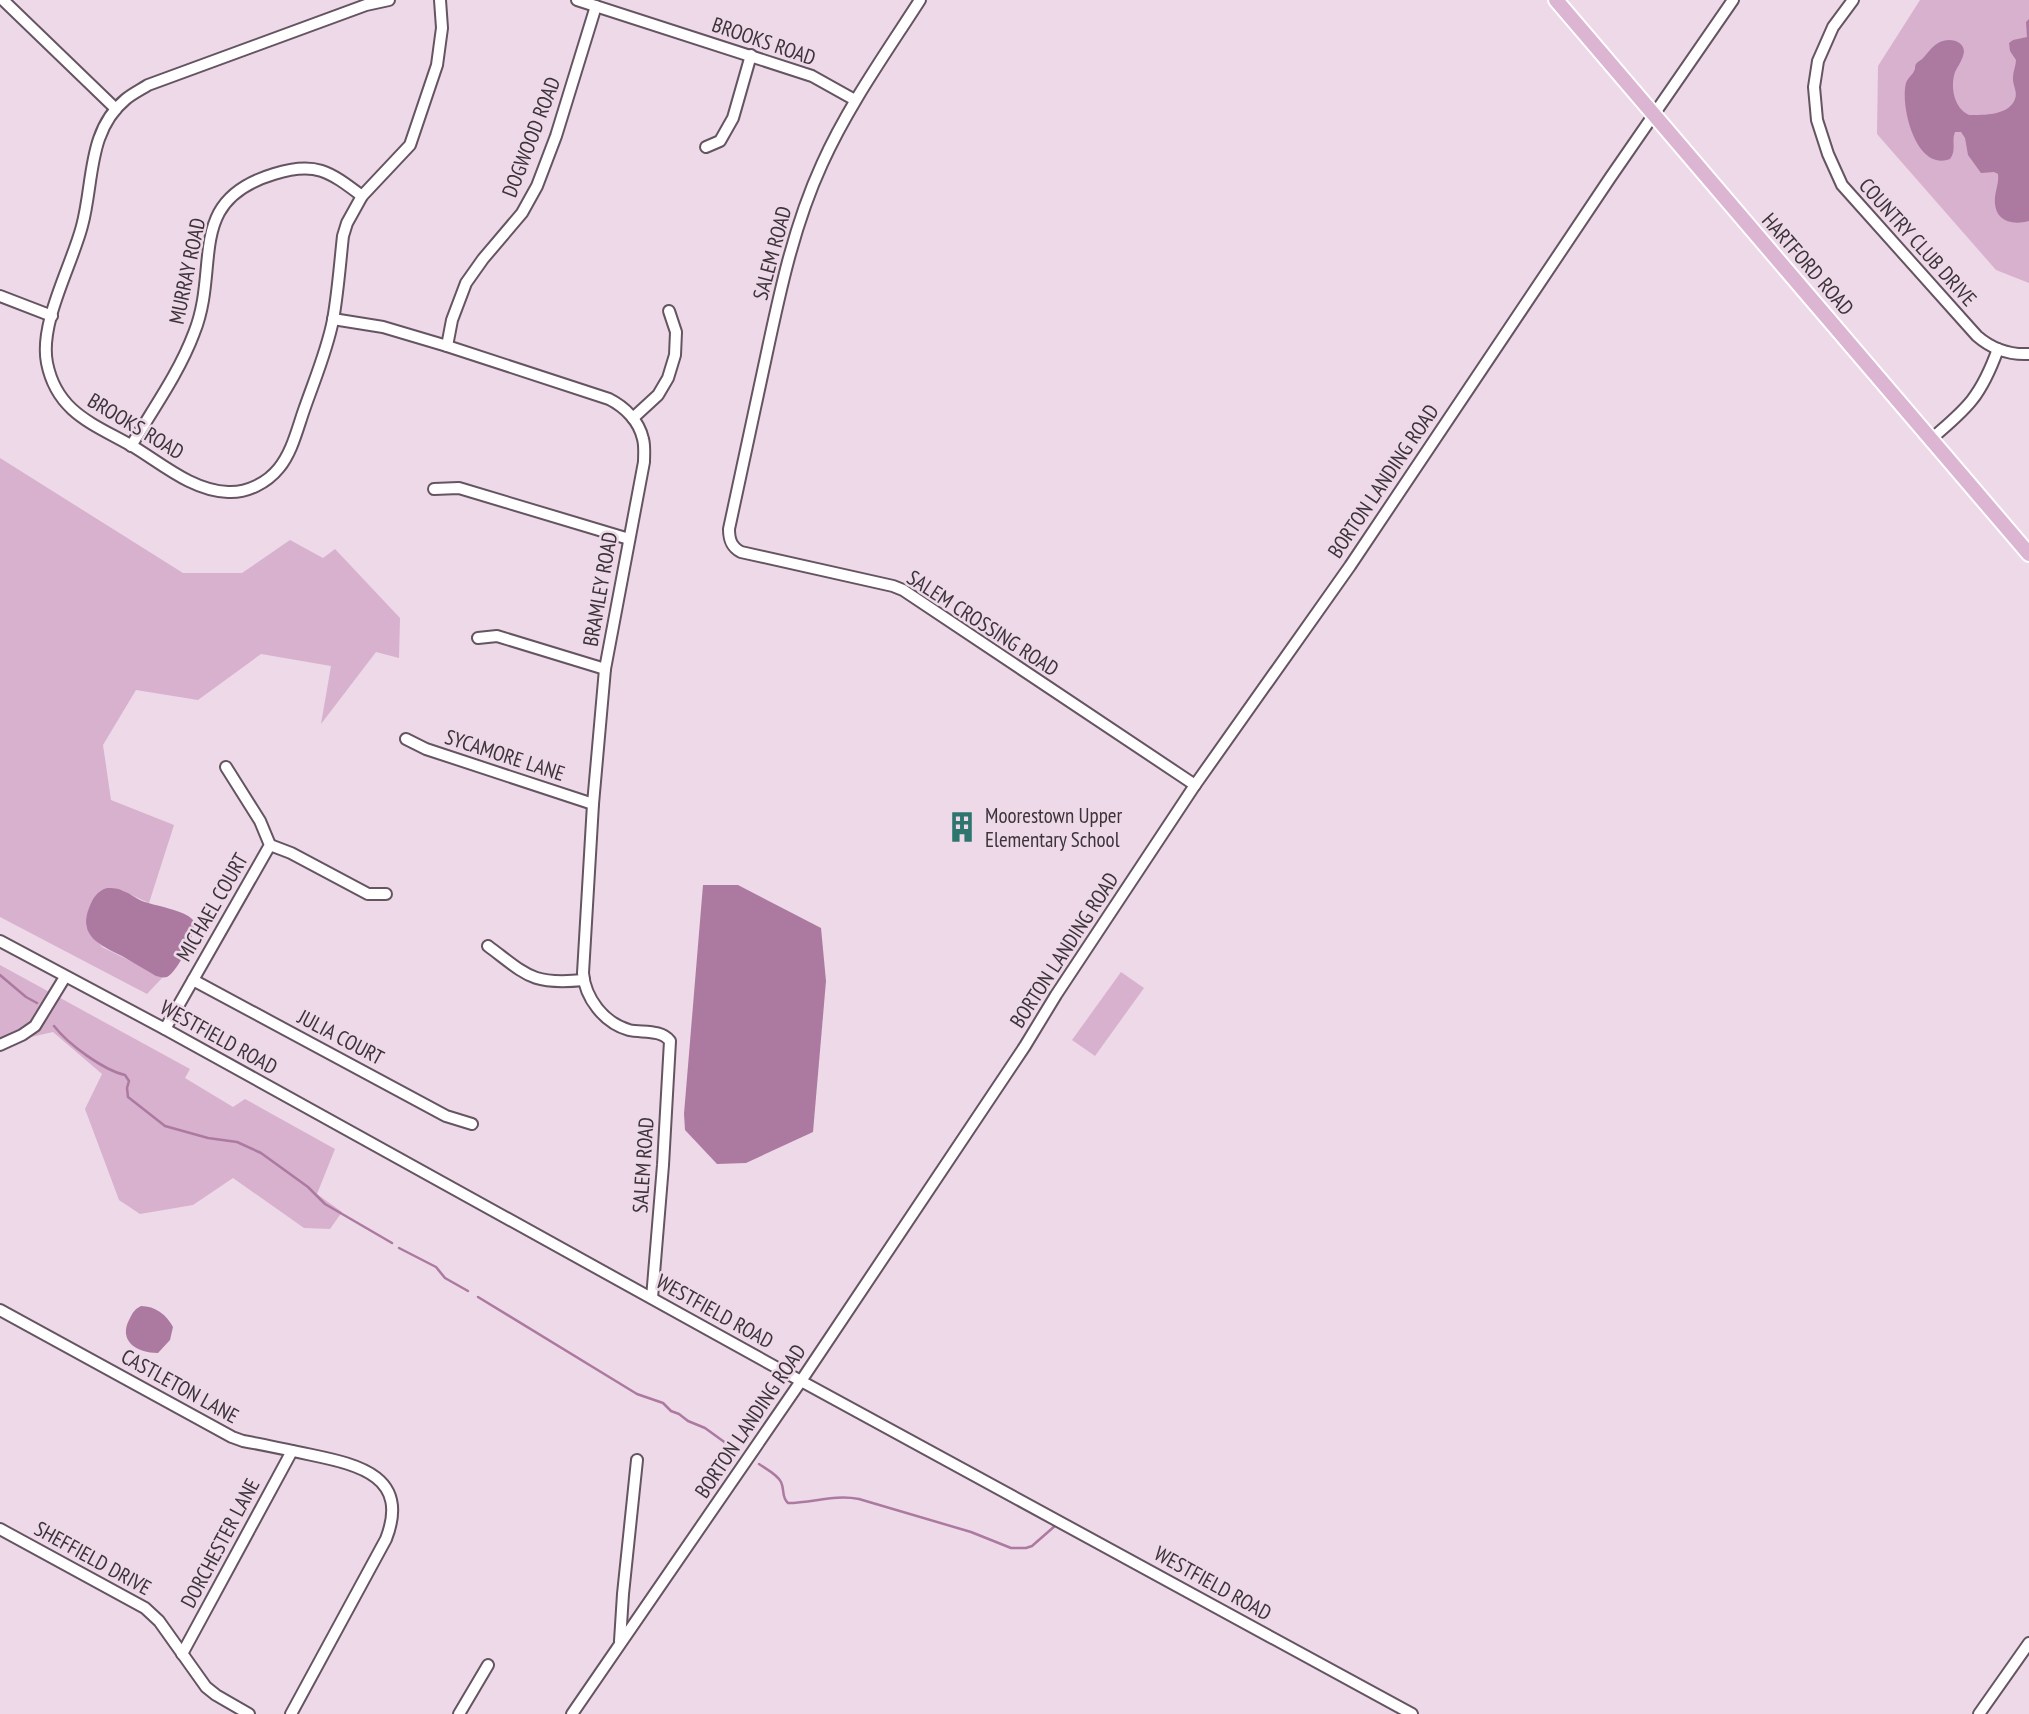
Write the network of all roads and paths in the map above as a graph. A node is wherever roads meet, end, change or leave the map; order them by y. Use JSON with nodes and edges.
{"nodes":[{"id":1,"x":389,"y":0,"type":"edge"},
{"id":2,"x":440,"y":0,"type":"edge"},
{"id":3,"x":577,"y":0,"type":"edge"},
{"id":4,"x":920,"y":0,"type":"edge"},
{"id":5,"x":1556,"y":0,"type":"edge"},
{"id":6,"x":1733,"y":0,"type":"edge"},
{"id":7,"x":1853,"y":0,"type":"edge"},
{"id":8,"x":6,"y":3,"type":"edge"},
{"id":9,"x":596,"y":6,"type":"junction"},
{"id":10,"x":0,"y":14,"type":"edge"},
{"id":11,"x":751,"y":55,"type":"junction"},
{"id":12,"x":855,"y":100,"type":"junction"},
{"id":13,"x":116,"y":109,"type":"junction"},
{"id":14,"x":1653,"y":115,"type":"junction"},
{"id":15,"x":706,"y":147,"type":"dead end"},
{"id":16,"x":362,"y":196,"type":"junction"},
{"id":17,"x":0,"y":296,"type":"edge"},
{"id":18,"x":669,"y":311,"type":"dead end"},
{"id":19,"x":52,"y":316,"type":"junction"},
{"id":20,"x":333,"y":319,"type":"junction"},
{"id":21,"x":447,"y":346,"type":"junction"},
{"id":22,"x":1998,"y":349,"type":"junction"},
{"id":23,"x":2029,"y":354,"type":"edge"},
{"id":24,"x":633,"y":418,"type":"junction"},
{"id":25,"x":1931,"y":439,"type":"junction"},
{"id":26,"x":131,"y":446,"type":"junction"},
{"id":27,"x":434,"y":489,"type":"dead end"},
{"id":28,"x":629,"y":539,"type":"junction"},
{"id":29,"x":730,"y":542,"type":"joint"},
{"id":30,"x":2029,"y":554,"type":"edge"},
{"id":31,"x":478,"y":638,"type":"dead end"},
{"id":32,"x":605,"y":668,"type":"junction"},
{"id":33,"x":405,"y":739,"type":"dead end"},
{"id":34,"x":226,"y":767,"type":"dead end"},
{"id":35,"x":1195,"y":785,"type":"junction"},
{"id":36,"x":593,"y":804,"type":"junction"},
{"id":37,"x":270,"y":845,"type":"junction"},
{"id":38,"x":386,"y":894,"type":"dead end"},
{"id":39,"x":0,"y":942,"type":"edge"},
{"id":40,"x":488,"y":946,"type":"dead end"},
{"id":41,"x":65,"y":977,"type":"junction"},
{"id":42,"x":193,"y":979,"type":"junction"},
{"id":43,"x":584,"y":981,"type":"junction"},
{"id":44,"x":165,"y":1029,"type":"junction"},
{"id":45,"x":0,"y":1045,"type":"edge"},
{"id":46,"x":472,"y":1124,"type":"dead end"},
{"id":47,"x":652,"y":1298,"type":"junction"},
{"id":48,"x":0,"y":1310,"type":"edge"},
{"id":49,"x":801,"y":1381,"type":"junction"},
{"id":50,"x":292,"y":1451,"type":"junction"},
{"id":51,"x":637,"y":1460,"type":"dead end"},
{"id":52,"x":0,"y":1529,"type":"edge"},
{"id":53,"x":620,"y":1643,"type":"junction"},
{"id":54,"x":2029,"y":1643,"type":"edge"},
{"id":55,"x":182,"y":1654,"type":"junction"},
{"id":56,"x":488,"y":1665,"type":"dead end"},
{"id":57,"x":249,"y":1714,"type":"edge"},
{"id":58,"x":291,"y":1714,"type":"edge"},
{"id":59,"x":459,"y":1714,"type":"edge"},
{"id":60,"x":572,"y":1714,"type":"edge"},
{"id":61,"x":1412,"y":1714,"type":"edge"},
{"id":62,"x":1979,"y":1714,"type":"edge"}],
"edges":[{"from":1,"to":13,"type":"street","name":"BROOKS ROAD"},
{"from":2,"to":16,"type":"street","name":"BROOKS ROAD"},
{"from":3,"to":9,"type":"street","name":"BROOKS ROAD"},
{"from":4,"to":12,"type":"street","name":"SALEM ROAD"},
{"from":5,"to":14,"type":"main road","name":"HARTFORD ROAD"},
{"from":6,"to":14,"type":"street","name":"BORTON LANDING ROAD"},
{"from":7,"to":22,"type":"street","name":"COUNTRY CLUB DRIVE"},
{"from":8,"to":10,"type":"street"},
{"from":8,"to":13,"type":"street"},
{"from":9,"to":11,"type":"street","name":"BROOKS ROAD"},
{"from":9,"to":21,"type":"street","name":"DOGWOOD ROAD"},
{"from":11,"to":12,"type":"street","name":"BROOKS ROAD"},
{"from":11,"to":15,"type":"street"},
{"from":12,"to":29,"type":"street","name":"SALEM ROAD"},
{"from":13,"to":19,"type":"street","name":"BROOKS ROAD"},
{"from":14,"to":25,"type":"main road","name":"HARTFORD ROAD"},
{"from":14,"to":35,"type":"street","name":"BORTON LANDING ROAD"},
{"from":16,"to":20,"type":"street","name":"BROOKS ROAD"},
{"from":16,"to":26,"type":"street","name":"MURRAY ROAD"},
{"from":17,"to":19,"type":"street"},
{"from":18,"to":24,"type":"street"},
{"from":19,"to":26,"type":"street","name":"BROOKS ROAD"},
{"from":20,"to":21,"type":"street"},
{"from":20,"to":26,"type":"street","name":"BROOKS ROAD"},
{"from":21,"to":24,"type":"street"},
{"from":22,"to":23,"type":"street","name":"COUNTRY CLUB DRIVE"},
{"from":22,"to":25,"type":"street"},
{"from":24,"to":28,"type":"street","name":"BRAMLEY ROAD"},
{"from":25,"to":30,"type":"main road","name":"HARTFORD ROAD"},
{"from":27,"to":28,"type":"street"},
{"from":28,"to":32,"type":"street","name":"BRAMLEY ROAD"},
{"from":29,"to":35,"type":"street","name":"SALEM CROSSING ROAD"},
{"from":31,"to":32,"type":"street"},
{"from":32,"to":36,"type":"street","name":"BRAMLEY ROAD"},
{"from":33,"to":36,"type":"street","name":"SYCAMORE LANE"},
{"from":34,"to":37,"type":"street","name":"MICHAEL COURT"},
{"from":35,"to":49,"type":"street","name":"BORTON LANDING ROAD"},
{"from":36,"to":43,"type":"street","name":"BRAMLEY ROAD"},
{"from":37,"to":38,"type":"street"},
{"from":37,"to":42,"type":"street","name":"MICHAEL COURT"},
{"from":39,"to":41,"type":"street","name":"WESTFIELD ROAD"},
{"from":40,"to":43,"type":"street"},
{"from":41,"to":44,"type":"street","name":"WESTFIELD ROAD"},
{"from":41,"to":45,"type":"street"},
{"from":42,"to":44,"type":"street","name":"MICHAEL COURT"},
{"from":42,"to":46,"type":"street","name":"JULIA COURT"},
{"from":43,"to":47,"type":"street","name":"SALEM ROAD"},
{"from":44,"to":47,"type":"street","name":"WESTFIELD ROAD"},
{"from":47,"to":49,"type":"street","name":"WESTFIELD ROAD"},
{"from":48,"to":50,"type":"street","name":"CASTLETON LANE"},
{"from":49,"to":53,"type":"street","name":"BORTON LANDING ROAD"},
{"from":49,"to":61,"type":"street","name":"WESTFIELD ROAD"},
{"from":50,"to":55,"type":"street","name":"DORCHESTER LANE"},
{"from":50,"to":58,"type":"street","name":"CASTLETON LANE"},
{"from":51,"to":53,"type":"street"},
{"from":52,"to":55,"type":"street","name":"SHEFFIELD DRIVE"},
{"from":53,"to":60,"type":"street","name":"BORTON LANDING ROAD"},
{"from":54,"to":62,"type":"street"},
{"from":55,"to":57,"type":"street","name":"SHEFFIELD DRIVE"},
{"from":56,"to":59,"type":"street"}]}
